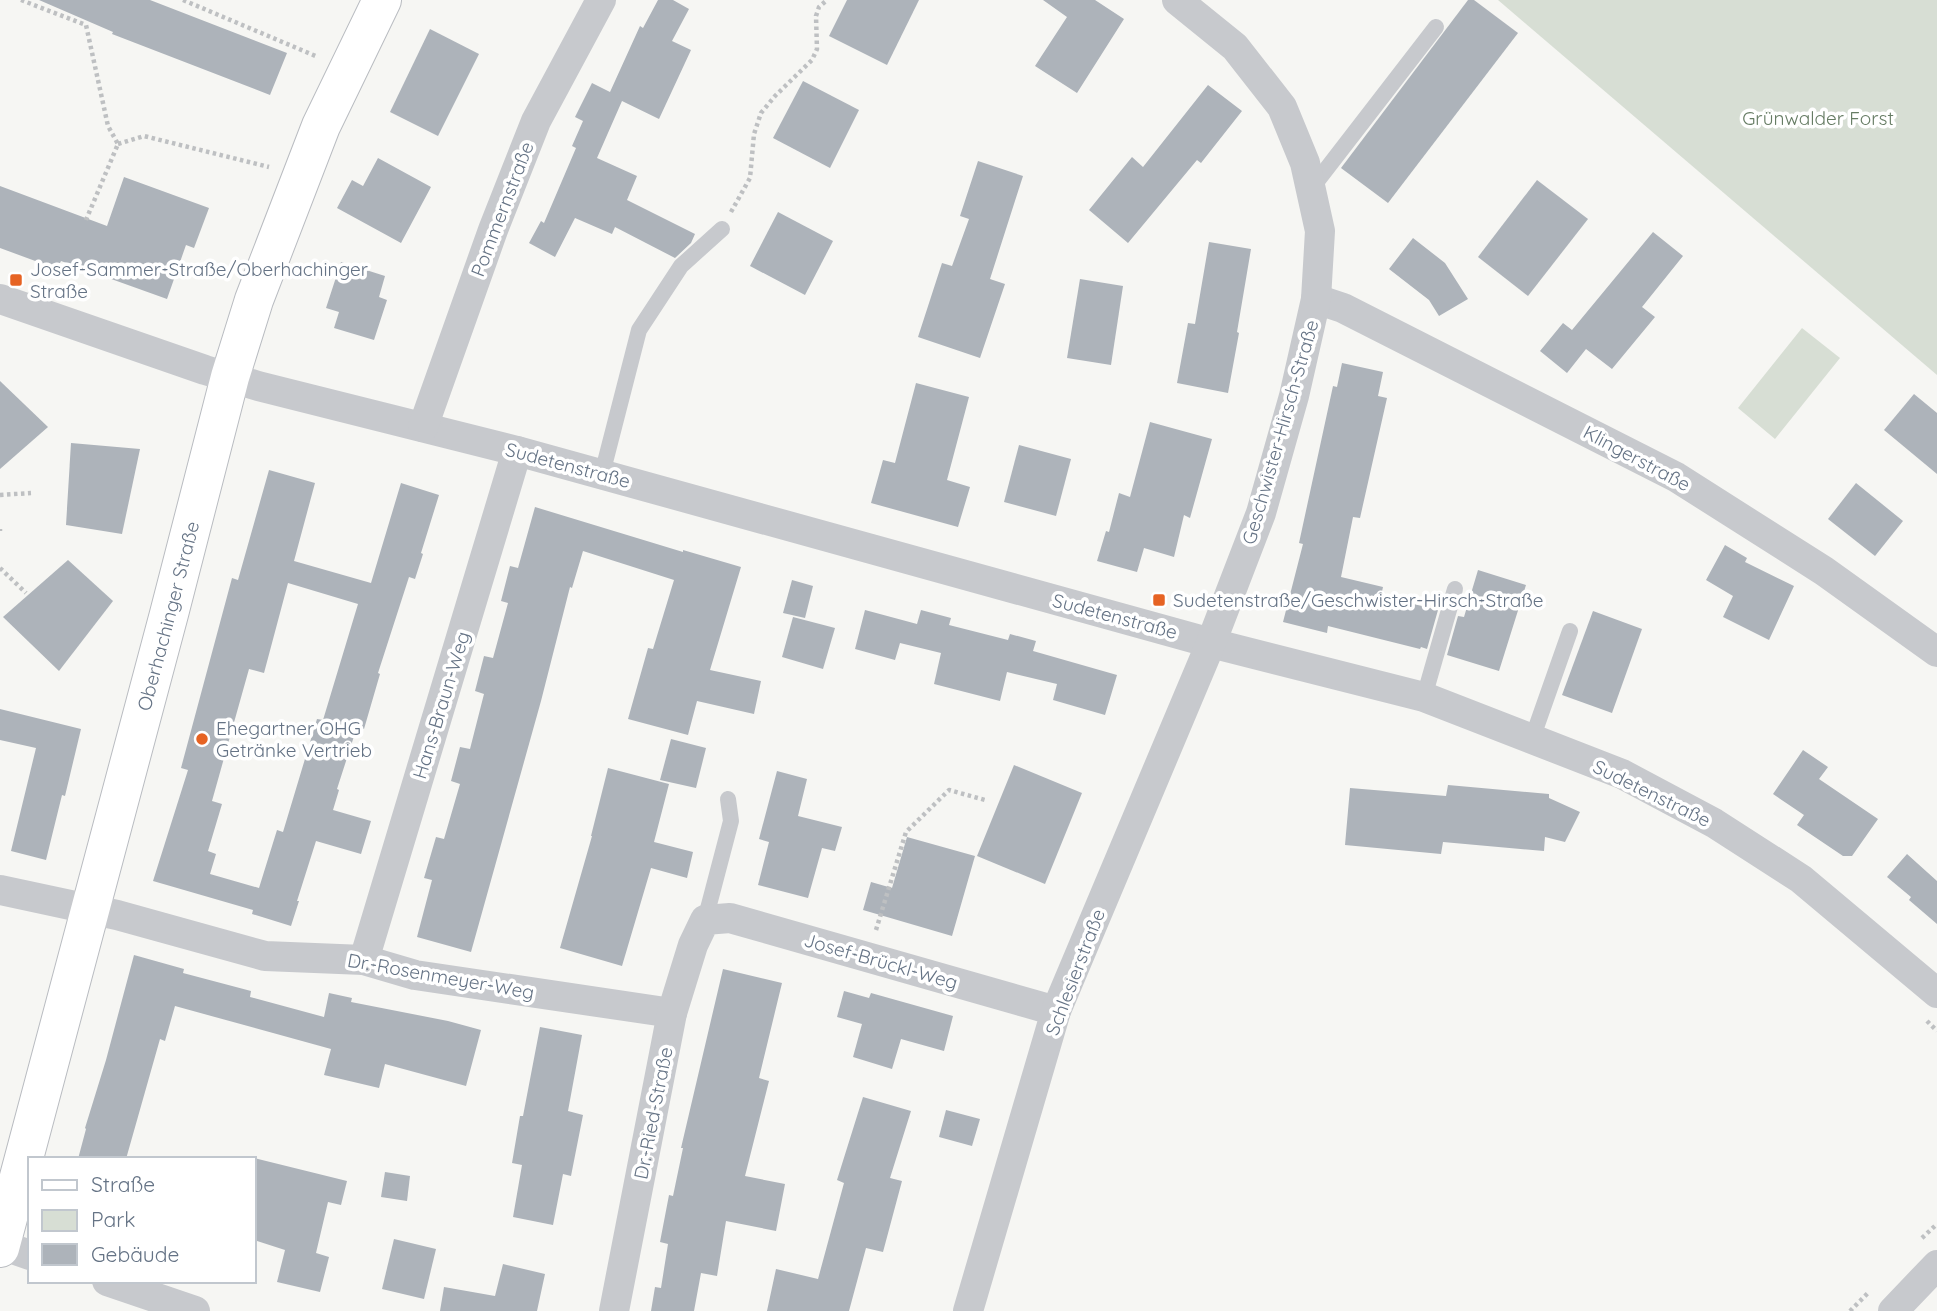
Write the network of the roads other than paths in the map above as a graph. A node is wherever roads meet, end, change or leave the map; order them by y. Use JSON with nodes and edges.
{"nodes":[{"id":1,"x":382,"y":0,"type":"edge"},
{"id":2,"x":601,"y":0,"type":"edge"},
{"id":3,"x":1177,"y":0,"type":"edge"},
{"id":4,"x":1436,"y":27,"type":"dead end"},
{"id":5,"x":1311,"y":189,"type":"junction"},
{"id":6,"x":722,"y":229,"type":"road end"},
{"id":7,"x":0,"y":299,"type":"edge"},
{"id":8,"x":1317,"y":299,"type":"junction"},
{"id":9,"x":230,"y":377,"type":"junction"},
{"id":10,"x":423,"y":427,"type":"junction"},
{"id":11,"x":517,"y":451,"type":"junction"},
{"id":12,"x":602,"y":474,"type":"junction"},
{"id":13,"x":1455,"y":589,"type":"dead end"},
{"id":14,"x":1570,"y":631,"type":"dead end"},
{"id":15,"x":1211,"y":643,"type":"junction"},
{"id":16,"x":1937,"y":652,"type":"edge"},
{"id":17,"x":1424,"y":697,"type":"junction"},
{"id":18,"x":1532,"y":739,"type":"junction"},
{"id":19,"x":728,"y":799,"type":"dead end"},
{"id":20,"x":0,"y":890,"type":"edge"},
{"id":21,"x":89,"y":910,"type":"junction"},
{"id":22,"x":705,"y":920,"type":"junction"},
{"id":23,"x":364,"y":960,"type":"junction"},
{"id":24,"x":1928,"y":1002,"type":"edge"},
{"id":25,"x":1056,"y":1012,"type":"junction"},
{"id":26,"x":672,"y":1013,"type":"junction"},
{"id":27,"x":0,"y":1246,"type":"edge"},
{"id":28,"x":28,"y":1254,"type":"edge"},
{"id":29,"x":1937,"y":1265,"type":"edge"},
{"id":30,"x":113,"y":1283,"type":"edge"},
{"id":31,"x":195,"y":1311,"type":"edge"},
{"id":32,"x":614,"y":1311,"type":"edge"},
{"id":33,"x":968,"y":1311,"type":"edge"},
{"id":34,"x":1893,"y":1311,"type":"edge"}],
"edges":[{"from":1,"to":9,"type":"main road","name":"Oberhachinger Straße"},
{"from":2,"to":10,"type":"street","name":"Pommernstraße"},
{"from":3,"to":5,"type":"street","name":"Geschwister-Hirsch-Straße"},
{"from":4,"to":5,"type":"lane"},
{"from":5,"to":8,"type":"street","name":"Geschwister-Hirsch-Straße"},
{"from":6,"to":12,"type":"lane"},
{"from":7,"to":9,"type":"street","name":"Sudetenstraße"},
{"from":8,"to":15,"type":"street","name":"Geschwister-Hirsch-Straße"},
{"from":8,"to":16,"type":"street","name":"Klingerstraße"},
{"from":9,"to":10,"type":"street","name":"Sudetenstraße"},
{"from":9,"to":21,"type":"main road","name":"Oberhachinger Straße"},
{"from":10,"to":11,"type":"street","name":"Sudetenstraße"},
{"from":11,"to":12,"type":"street","name":"Sudetenstraße"},
{"from":11,"to":23,"type":"street","name":"Hans-Braun-Weg"},
{"from":12,"to":15,"type":"street","name":"Sudetenstraße"},
{"from":13,"to":17,"type":"lane"},
{"from":14,"to":18,"type":"lane"},
{"from":15,"to":17,"type":"street","name":"Sudetenstraße"},
{"from":15,"to":25,"type":"street","name":"Schlesierstraße"},
{"from":17,"to":18,"type":"street","name":"Sudetenstraße"},
{"from":18,"to":24,"type":"street","name":"Sudetenstraße"},
{"from":19,"to":22,"type":"lane"},
{"from":20,"to":21,"type":"street","name":"Dr.-Rosenmeyer-Weg"},
{"from":21,"to":23,"type":"street","name":"Dr.-Rosenmeyer-Weg"},
{"from":21,"to":27,"type":"main road","name":"Oberhachinger Straße"},
{"from":22,"to":25,"type":"street","name":"Josef-Brückl-Weg"},
{"from":22,"to":26,"type":"street","name":"Dr.-Ried-Straße"},
{"from":23,"to":26,"type":"street","name":"Dr.-Rosenmeyer-Weg"},
{"from":25,"to":33,"type":"street","name":"Schlesierstraße"},
{"from":26,"to":32,"type":"street","name":"Dr.-Ried-Straße"},
{"from":27,"to":28,"type":"street"},
{"from":29,"to":34,"type":"street"},
{"from":30,"to":31,"type":"street"}]}
